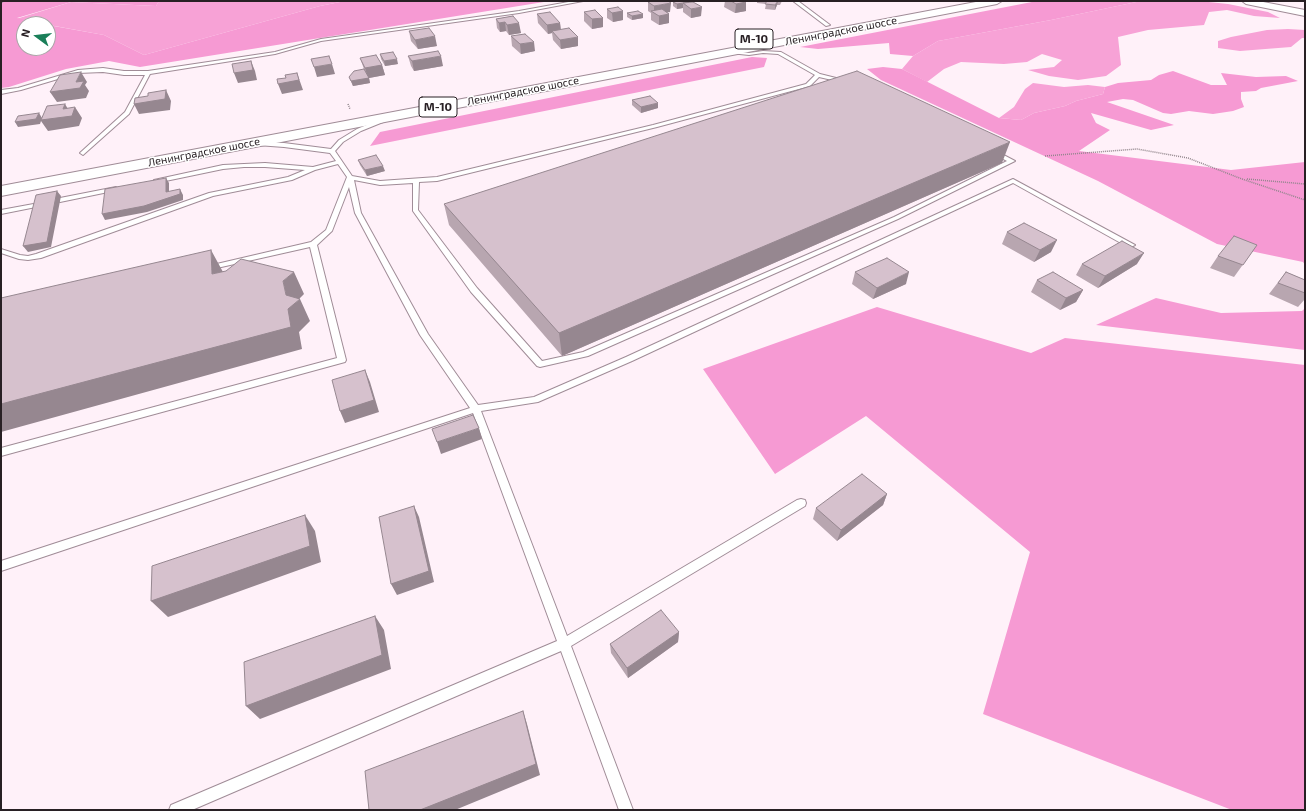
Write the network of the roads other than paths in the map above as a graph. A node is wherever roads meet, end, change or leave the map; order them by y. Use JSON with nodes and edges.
{"nodes":[{"id":1,"x":581,"y":1,"type":"edge"},
{"id":2,"x":795,"y":1,"type":"edge"},
{"id":3,"x":953,"y":1,"type":"edge"},
{"id":4,"x":997,"y":1,"type":"edge"},
{"id":5,"x":1246,"y":1,"type":"edge"},
{"id":6,"x":1260,"y":1,"type":"edge"},
{"id":7,"x":1305,"y":9,"type":"edge"},
{"id":8,"x":1305,"y":13,"type":"edge"},
{"id":9,"x":828,"y":25,"type":"junction"},
{"id":10,"x":730,"y":52,"type":"junction"},
{"id":11,"x":148,"y":73,"type":"junction"},
{"id":12,"x":818,"y":75,"type":"junction"},
{"id":13,"x":851,"y":83,"type":"edge"},
{"id":14,"x":1,"y":92,"type":"edge"},
{"id":15,"x":397,"y":115,"type":"junction"},
{"id":16,"x":248,"y":143,"type":"junction"},
{"id":17,"x":984,"y":147,"type":"edge"},
{"id":18,"x":332,"y":151,"type":"junction"},
{"id":19,"x":83,"y":153,"type":"dead end"},
{"id":20,"x":340,"y":162,"type":"junction"},
{"id":21,"x":313,"y":169,"type":"junction"},
{"id":22,"x":350,"y":177,"type":"junction"},
{"id":23,"x":1,"y":180,"type":"edge"},
{"id":24,"x":416,"y":180,"type":"junction"},
{"id":25,"x":146,"y":183,"type":"edge"},
{"id":26,"x":122,"y":188,"type":"edge"},
{"id":27,"x":1,"y":191,"type":"edge"},
{"id":28,"x":60,"y":200,"type":"dead end"},
{"id":29,"x":39,"y":205,"type":"edge"},
{"id":30,"x":1,"y":212,"type":"edge"},
{"id":31,"x":313,"y":244,"type":"junction"},
{"id":32,"x":1131,"y":245,"type":"edge"},
{"id":33,"x":1,"y":251,"type":"edge"},
{"id":34,"x":199,"y":270,"type":"edge"},
{"id":35,"x":476,"y":408,"type":"junction"},
{"id":36,"x":1,"y":452,"type":"edge"},
{"id":37,"x":801,"y":503,"type":"dead end"},
{"id":38,"x":1,"y":566,"type":"edge"},
{"id":39,"x":564,"y":644,"type":"junction"},
{"id":40,"x":176,"y":810,"type":"edge"},
{"id":41,"x":626,"y":810,"type":"edge"}],
"edges":[{"from":1,"to":11,"type":"lane"},
{"from":2,"to":9,"type":"lane"},
{"from":3,"to":9,"type":"highway","name":"Ленинградское шоссе","number":"М-10"},
{"from":4,"to":10,"type":"highway","name":"Ленинградское шоссе","number":"М-10"},
{"from":5,"to":8,"type":"street"},
{"from":6,"to":7,"type":"street"},
{"from":9,"to":23,"type":"highway","name":"Ленинградское шоссе","number":"М-10"},
{"from":10,"to":12,"type":"lane"},
{"from":10,"to":15,"type":"highway","name":"Ленинградское шоссе","number":"М-10"},
{"from":11,"to":14,"type":"lane"},
{"from":11,"to":19,"type":"lane"},
{"from":12,"to":13,"type":"lane"},
{"from":12,"to":24,"type":"lane"},
{"from":15,"to":16,"type":"highway","name":"Ленинградское шоссе","number":"М-10"},
{"from":15,"to":18,"type":"lane"},
{"from":16,"to":18,"type":"lane"},
{"from":16,"to":27,"type":"highway","name":"Ленинградское шоссе","number":"М-10"},
{"from":17,"to":24,"type":"lane"},
{"from":18,"to":20,"type":"lane"},
{"from":20,"to":21,"type":"lane"},
{"from":20,"to":22,"type":"lane"},
{"from":21,"to":25,"type":"lane"},
{"from":21,"to":33,"type":"lane"},
{"from":22,"to":24,"type":"lane"},
{"from":22,"to":31,"type":"lane"},
{"from":22,"to":35,"type":"lane"},
{"from":26,"to":28,"type":"lane"},
{"from":29,"to":30,"type":"lane"},
{"from":31,"to":34,"type":"lane"},
{"from":31,"to":36,"type":"lane"},
{"from":32,"to":35,"type":"lane"},
{"from":35,"to":38,"type":"lane"},
{"from":35,"to":39,"type":"lane"},
{"from":37,"to":39,"type":"lane"},
{"from":39,"to":40,"type":"lane"},
{"from":39,"to":41,"type":"lane"}]}
